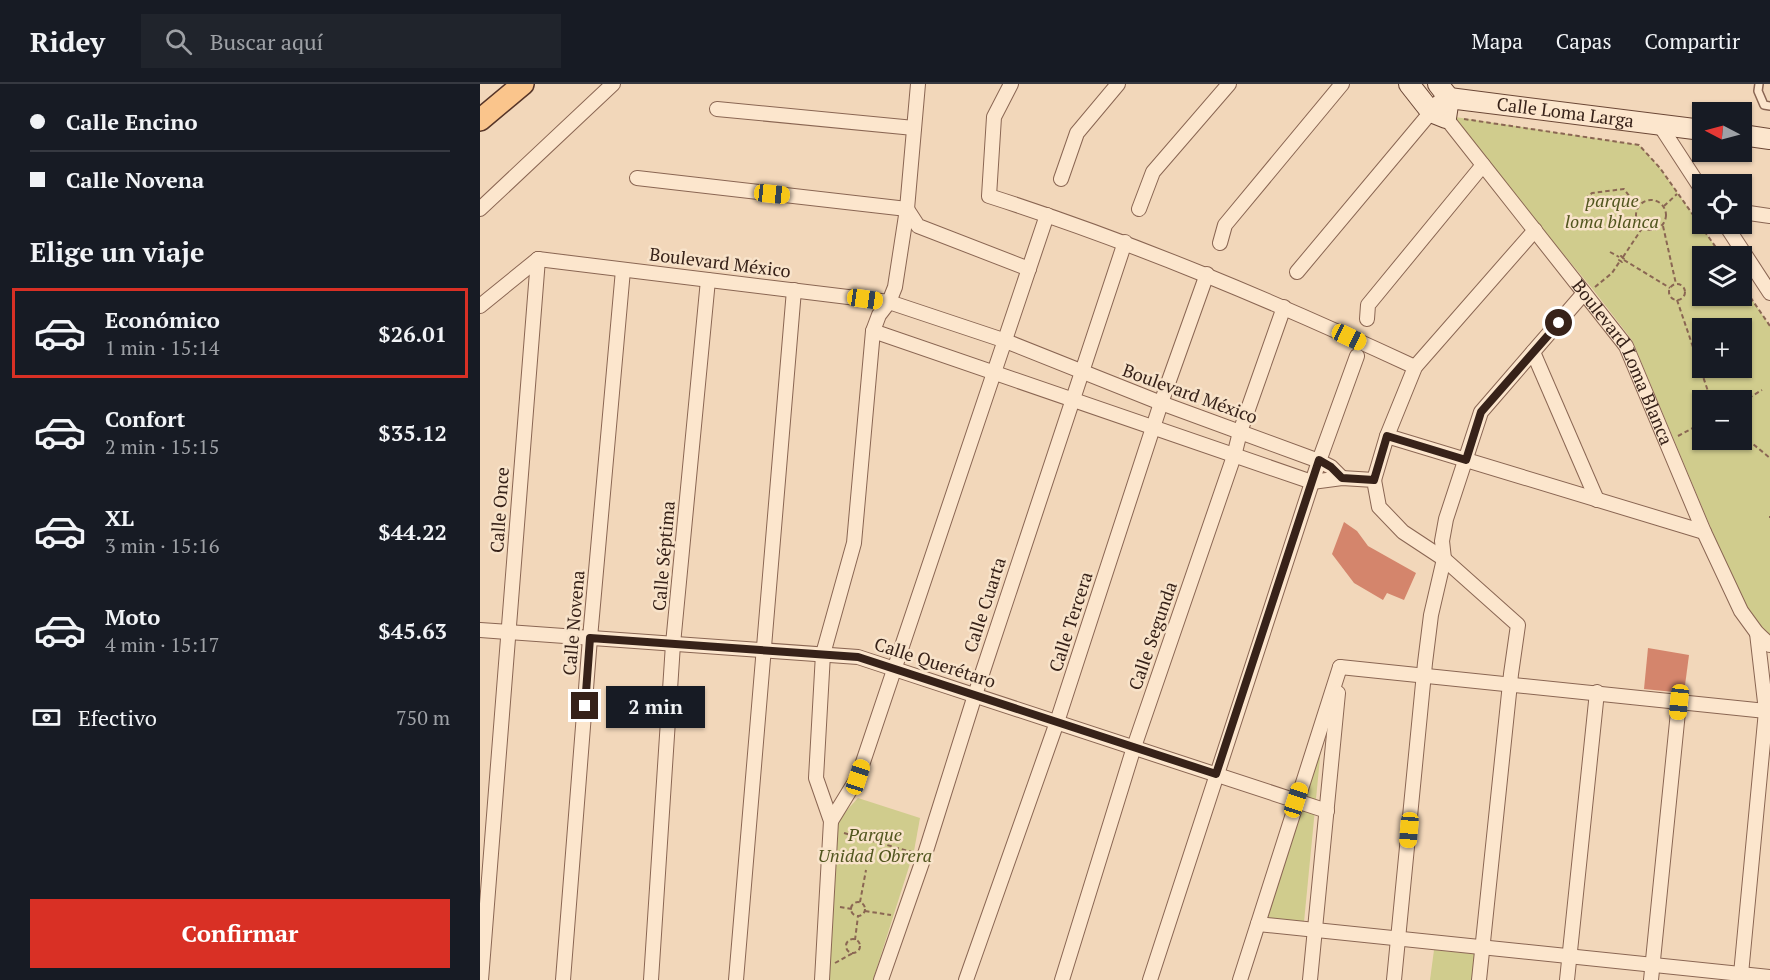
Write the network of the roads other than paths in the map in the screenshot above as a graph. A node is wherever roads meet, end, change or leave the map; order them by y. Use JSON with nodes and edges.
{"nodes":[{"id":1,"x":523,"y":84,"type":"edge"},
{"id":2,"x":613,"y":84,"type":"edge"},
{"id":3,"x":918,"y":84,"type":"edge"},
{"id":4,"x":1011,"y":84,"type":"edge"},
{"id":5,"x":1118,"y":84,"type":"edge"},
{"id":6,"x":1229,"y":84,"type":"edge"},
{"id":7,"x":1342,"y":84,"type":"edge"},
{"id":8,"x":1409,"y":84,"type":"edge"},
{"id":9,"x":1759,"y":84,"type":"edge"},
{"id":10,"x":1444,"y":106,"type":"edge"},
{"id":11,"x":1770,"y":106,"type":"edge"},
{"id":12,"x":717,"y":109,"type":"dead end"},
{"id":13,"x":480,"y":120,"type":"edge"},
{"id":14,"x":1659,"y":124,"type":"junction"},
{"id":15,"x":914,"y":128,"type":"junction"},
{"id":16,"x":1692,"y":129,"type":"edge"},
{"id":17,"x":1752,"y":136,"type":"edge"},
{"id":18,"x":1770,"y":139,"type":"edge"},
{"id":19,"x":1483,"y":165,"type":"junction"},
{"id":20,"x":1692,"y":175,"type":"edge"},
{"id":21,"x":637,"y":178,"type":"dead end"},
{"id":22,"x":1061,"y":179,"type":"dead end"},
{"id":23,"x":480,"y":209,"type":"edge"},
{"id":24,"x":1139,"y":209,"type":"dead end"},
{"id":25,"x":908,"y":210,"type":"junction"},
{"id":26,"x":1752,"y":213,"type":"edge"},
{"id":27,"x":1047,"y":215,"type":"junction"},
{"id":28,"x":1770,"y":216,"type":"edge"},
{"id":29,"x":1535,"y":230,"type":"junction"},
{"id":30,"x":1732,"y":234,"type":"edge"},
{"id":31,"x":1125,"y":242,"type":"junction"},
{"id":32,"x":1220,"y":243,"type":"dead end"},
{"id":33,"x":538,"y":259,"type":"junction"},
{"id":34,"x":1029,"y":269,"type":"junction"},
{"id":35,"x":623,"y":270,"type":"junction"},
{"id":36,"x":1297,"y":272,"type":"dead end"},
{"id":37,"x":1207,"y":274,"type":"junction"},
{"id":38,"x":708,"y":280,"type":"junction"},
{"id":39,"x":794,"y":290,"type":"junction"},
{"id":40,"x":1588,"y":291,"type":"junction"},
{"id":41,"x":1770,"y":293,"type":"edge"},
{"id":42,"x":889,"y":302,"type":"junction"},
{"id":43,"x":480,"y":306,"type":"edge"},
{"id":44,"x":1284,"y":307,"type":"junction"},
{"id":45,"x":1366,"y":319,"type":"dead end"},
{"id":46,"x":873,"y":331,"type":"junction"},
{"id":47,"x":1004,"y":340,"type":"junction"},
{"id":48,"x":1533,"y":352,"type":"junction"},
{"id":49,"x":1357,"y":356,"type":"dead end"},
{"id":50,"x":1415,"y":367,"type":"junction"},
{"id":51,"x":993,"y":373,"type":"junction"},
{"id":52,"x":1082,"y":373,"type":"junction"},
{"id":53,"x":1072,"y":400,"type":"junction"},
{"id":54,"x":1161,"y":404,"type":"junction"},
{"id":55,"x":1153,"y":428,"type":"junction"},
{"id":56,"x":1239,"y":432,"type":"junction"},
{"id":57,"x":1387,"y":436,"type":"junction"},
{"id":58,"x":1234,"y":456,"type":"junction"},
{"id":59,"x":1319,"y":460,"type":"junction"},
{"id":60,"x":1466,"y":460,"type":"junction"},
{"id":61,"x":1342,"y":478,"type":"junction"},
{"id":62,"x":1374,"y":480,"type":"junction"},
{"id":63,"x":1312,"y":482,"type":"junction"},
{"id":64,"x":1597,"y":500,"type":"junction"},
{"id":65,"x":1704,"y":532,"type":"junction"},
{"id":66,"x":1444,"y":559,"type":"junction"},
{"id":67,"x":480,"y":630,"type":"edge"},
{"id":68,"x":508,"y":632,"type":"junction"},
{"id":69,"x":1757,"y":633,"type":"junction"},
{"id":70,"x":590,"y":638,"type":"junction"},
{"id":71,"x":673,"y":644,"type":"junction"},
{"id":72,"x":1770,"y":645,"type":"edge"},
{"id":73,"x":762,"y":650,"type":"junction"},
{"id":74,"x":823,"y":654,"type":"junction"},
{"id":75,"x":1340,"y":667,"type":"junction"},
{"id":76,"x":894,"y":669,"type":"junction"},
{"id":77,"x":1425,"y":676,"type":"junction"},
{"id":78,"x":1510,"y":684,"type":"junction"},
{"id":79,"x":1597,"y":692,"type":"junction"},
{"id":80,"x":975,"y":695,"type":"junction"},
{"id":81,"x":1679,"y":702,"type":"junction"},
{"id":82,"x":1766,"y":711,"type":"junction"},
{"id":83,"x":1058,"y":722,"type":"junction"},
{"id":84,"x":1134,"y":747,"type":"junction"},
{"id":85,"x":1216,"y":774,"type":"junction"},
{"id":86,"x":1296,"y":800,"type":"junction"},
{"id":87,"x":1327,"y":811,"type":"junction"},
{"id":88,"x":836,"y":826,"type":"junction"},
{"id":89,"x":1258,"y":924,"type":"junction"},
{"id":90,"x":1315,"y":931,"type":"junction"},
{"id":91,"x":1398,"y":939,"type":"junction"},
{"id":92,"x":1483,"y":948,"type":"junction"},
{"id":93,"x":1569,"y":957,"type":"junction"},
{"id":94,"x":1652,"y":965,"type":"junction"},
{"id":95,"x":1743,"y":977,"type":"edge"},
{"id":96,"x":1770,"y":977,"type":"edge"},
{"id":97,"x":481,"y":980,"type":"edge"},
{"id":98,"x":563,"y":980,"type":"edge"},
{"id":99,"x":651,"y":980,"type":"edge"},
{"id":100,"x":736,"y":980,"type":"edge"},
{"id":101,"x":822,"y":980,"type":"edge"},
{"id":102,"x":881,"y":980,"type":"edge"},
{"id":103,"x":966,"y":980,"type":"edge"},
{"id":104,"x":1062,"y":980,"type":"edge"},
{"id":105,"x":1150,"y":980,"type":"edge"},
{"id":106,"x":1240,"y":980,"type":"edge"},
{"id":107,"x":1310,"y":980,"type":"edge"},
{"id":108,"x":1394,"y":980,"type":"edge"},
{"id":109,"x":1479,"y":980,"type":"edge"},
{"id":110,"x":1567,"y":980,"type":"edge"},
{"id":111,"x":1651,"y":980,"type":"edge"}],
"edges":[{"from":1,"to":13,"type":"main road"},
{"from":2,"to":23,"type":"street"},
{"from":3,"to":15,"type":"street"},
{"from":4,"to":27,"type":"street"},
{"from":5,"to":22,"type":"street"},
{"from":6,"to":24,"type":"street"},
{"from":7,"to":32,"type":"street"},
{"from":8,"to":10,"type":"street","name":"Boulevard Loma Blanca"},
{"from":9,"to":11,"type":"lane"},
{"from":10,"to":14,"type":"street","name":"Calle Loma Larga"},
{"from":10,"to":19,"type":"street","name":"Boulevard Loma Blanca"},
{"from":10,"to":36,"type":"street"},
{"from":12,"to":15,"type":"street"},
{"from":14,"to":16,"type":"street","name":"Calle Loma Larga"},
{"from":14,"to":20,"type":"street"},
{"from":15,"to":25,"type":"street"},
{"from":17,"to":18,"type":"street"},
{"from":19,"to":29,"type":"street","name":"Boulevard Loma Blanca"},
{"from":19,"to":45,"type":"street"},
{"from":21,"to":25,"type":"street"},
{"from":25,"to":34,"type":"street"},
{"from":25,"to":42,"type":"street"},
{"from":26,"to":28,"type":"street"},
{"from":27,"to":31,"type":"street"},
{"from":27,"to":34,"type":"street"},
{"from":29,"to":40,"type":"street","name":"Boulevard Loma Blanca"},
{"from":29,"to":50,"type":"street"},
{"from":30,"to":41,"type":"street"},
{"from":31,"to":37,"type":"street"},
{"from":31,"to":52,"type":"street","name":"Calle Cuarta"},
{"from":33,"to":35,"type":"street","name":"Boulevard México"},
{"from":33,"to":43,"type":"street"},
{"from":33,"to":68,"type":"street","name":"Calle Once"},
{"from":34,"to":47,"type":"street"},
{"from":35,"to":38,"type":"street","name":"Boulevard México"},
{"from":35,"to":70,"type":"street","name":"Calle Novena"},
{"from":37,"to":44,"type":"street"},
{"from":37,"to":54,"type":"street","name":"Calle Tercera"},
{"from":38,"to":39,"type":"street","name":"Boulevard México"},
{"from":38,"to":71,"type":"street","name":"Calle Séptima"},
{"from":39,"to":42,"type":"street","name":"Boulevard México"},
{"from":39,"to":73,"type":"street"},
{"from":40,"to":48,"type":"street"},
{"from":40,"to":65,"type":"street","name":"Boulevard Loma Blanca"},
{"from":42,"to":46,"type":"street"},
{"from":42,"to":47,"type":"street","name":"Boulevard México"},
{"from":44,"to":50,"type":"street"},
{"from":44,"to":56,"type":"street","name":"Calle Segunda"},
{"from":46,"to":51,"type":"street"},
{"from":46,"to":74,"type":"street"},
{"from":47,"to":51,"type":"street"},
{"from":47,"to":52,"type":"street","name":"Boulevard México"},
{"from":48,"to":60,"type":"street"},
{"from":48,"to":64,"type":"street"},
{"from":49,"to":59,"type":"street"},
{"from":50,"to":57,"type":"street"},
{"from":51,"to":53,"type":"street"},
{"from":51,"to":76,"type":"street"},
{"from":52,"to":53,"type":"street","name":"Calle Cuarta"},
{"from":52,"to":54,"type":"street","name":"Boulevard México"},
{"from":53,"to":55,"type":"street"},
{"from":53,"to":80,"type":"street","name":"Calle Cuarta"},
{"from":54,"to":55,"type":"street","name":"Calle Tercera"},
{"from":54,"to":56,"type":"street","name":"Boulevard México"},
{"from":55,"to":58,"type":"street"},
{"from":55,"to":83,"type":"street","name":"Calle Tercera"},
{"from":56,"to":58,"type":"street","name":"Calle Segunda"},
{"from":56,"to":59,"type":"street","name":"Boulevard México"},
{"from":57,"to":60,"type":"street"},
{"from":57,"to":62,"type":"street"},
{"from":58,"to":63,"type":"street"},
{"from":58,"to":84,"type":"street","name":"Calle Segunda"},
{"from":59,"to":61,"type":"street","name":"Boulevard México"},
{"from":59,"to":63,"type":"street"},
{"from":60,"to":64,"type":"street"},
{"from":60,"to":66,"type":"street"},
{"from":61,"to":62,"type":"street"},
{"from":61,"to":63,"type":"street"},
{"from":62,"to":66,"type":"street"},
{"from":63,"to":85,"type":"street"},
{"from":64,"to":65,"type":"street"},
{"from":65,"to":69,"type":"street","name":"Boulevard Loma Blanca"},
{"from":66,"to":77,"type":"street"},
{"from":66,"to":78,"type":"street"},
{"from":67,"to":68,"type":"street","name":"Calle Querétaro"},
{"from":68,"to":70,"type":"street","name":"Calle Querétaro"},
{"from":68,"to":97,"type":"street","name":"Calle Once"},
{"from":69,"to":72,"type":"street","name":"Boulevard Loma Blanca"},
{"from":69,"to":82,"type":"street"},
{"from":70,"to":71,"type":"street","name":"Calle Querétaro"},
{"from":70,"to":98,"type":"street","name":"Calle Novena"},
{"from":71,"to":73,"type":"street","name":"Calle Querétaro"},
{"from":71,"to":99,"type":"street","name":"Calle Séptima"},
{"from":73,"to":74,"type":"street","name":"Calle Querétaro"},
{"from":73,"to":100,"type":"street"},
{"from":74,"to":76,"type":"street","name":"Calle Querétaro"},
{"from":74,"to":88,"type":"street"},
{"from":75,"to":77,"type":"street"},
{"from":75,"to":86,"type":"street"},
{"from":75,"to":87,"type":"street"},
{"from":76,"to":80,"type":"street","name":"Calle Querétaro"},
{"from":76,"to":88,"type":"street"},
{"from":77,"to":78,"type":"street"},
{"from":77,"to":91,"type":"street"},
{"from":78,"to":79,"type":"street"},
{"from":78,"to":92,"type":"street"},
{"from":79,"to":81,"type":"street"},
{"from":79,"to":93,"type":"street"},
{"from":80,"to":83,"type":"street","name":"Calle Querétaro"},
{"from":80,"to":102,"type":"street","name":"Calle Cuarta"},
{"from":81,"to":82,"type":"street"},
{"from":81,"to":94,"type":"street"},
{"from":82,"to":95,"type":"street"},
{"from":83,"to":84,"type":"street","name":"Calle Querétaro"},
{"from":83,"to":103,"type":"street","name":"Calle Tercera"},
{"from":84,"to":85,"type":"street","name":"Calle Querétaro"},
{"from":84,"to":104,"type":"street","name":"Calle Segunda"},
{"from":85,"to":86,"type":"street","name":"Calle Querétaro"},
{"from":85,"to":105,"type":"street"},
{"from":86,"to":87,"type":"street","name":"Calle Querétaro"},
{"from":86,"to":89,"type":"street"},
{"from":87,"to":90,"type":"street"},
{"from":88,"to":101,"type":"street"},
{"from":89,"to":90,"type":"street"},
{"from":89,"to":106,"type":"street"},
{"from":90,"to":91,"type":"street"},
{"from":90,"to":107,"type":"street"},
{"from":91,"to":92,"type":"street"},
{"from":91,"to":108,"type":"street"},
{"from":92,"to":93,"type":"street"},
{"from":92,"to":109,"type":"street"},
{"from":93,"to":94,"type":"street"},
{"from":93,"to":110,"type":"street"},
{"from":94,"to":95,"type":"street"},
{"from":94,"to":111,"type":"street"},
{"from":95,"to":96,"type":"street"}]}
